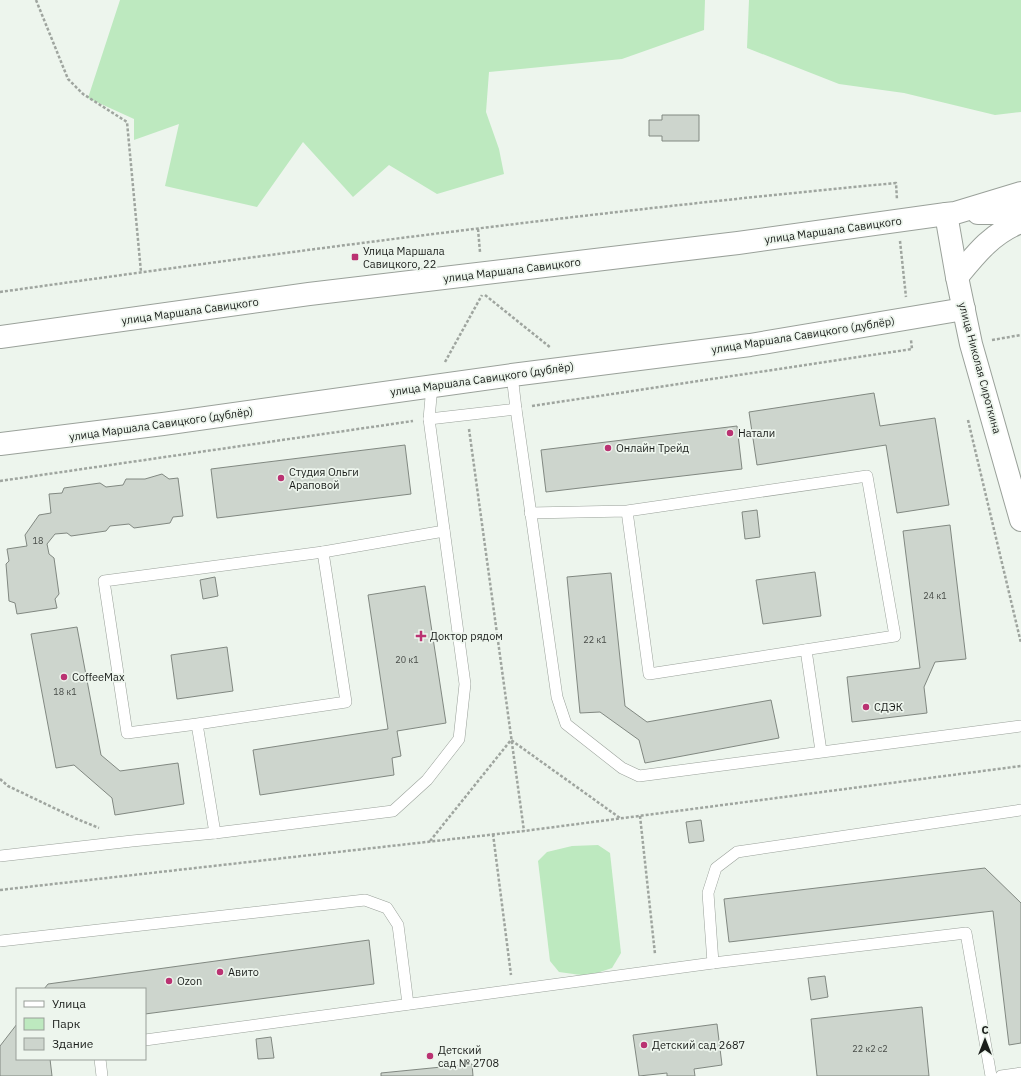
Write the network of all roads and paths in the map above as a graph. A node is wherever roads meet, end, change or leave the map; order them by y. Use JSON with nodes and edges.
{"nodes":[{"id":1,"x":36,"y":0,"type":"edge"},
{"id":2,"x":1021,"y":193,"type":"edge"},
{"id":3,"x":1021,"y":212,"type":"edge"},
{"id":4,"x":950,"y":214,"type":"junction"},
{"id":5,"x":898,"y":221,"type":"junction"},
{"id":6,"x":1021,"y":222,"type":"edge"},
{"id":7,"x":478,"y":229,"type":"junction"},
{"id":8,"x":141,"y":272,"type":"junction"},
{"id":9,"x":482,"y":274,"type":"junction"},
{"id":10,"x":957,"y":277,"type":"junction"},
{"id":11,"x":0,"y":292,"type":"edge"},
{"id":12,"x":964,"y":309,"type":"junction"},
{"id":13,"x":908,"y":318,"type":"junction"},
{"id":14,"x":1021,"y":335,"type":"edge"},
{"id":15,"x":0,"y":337,"type":"edge"},
{"id":16,"x":971,"y":344,"type":"junction"},
{"id":17,"x":573,"y":367,"type":"junction"},
{"id":18,"x":512,"y":375,"type":"junction"},
{"id":19,"x":432,"y":386,"type":"junction"},
{"id":20,"x":532,"y":406,"type":"dead end"},
{"id":21,"x":516,"y":408,"type":"junction"},
{"id":22,"x":967,"y":412,"type":"dead end"},
{"id":23,"x":467,"y":414,"type":"junction"},
{"id":24,"x":429,"y":419,"type":"junction"},
{"id":25,"x":0,"y":444,"type":"edge"},
{"id":26,"x":0,"y":481,"type":"edge"},
{"id":27,"x":627,"y":511,"type":"junction"},
{"id":28,"x":530,"y":513,"type":"junction"},
{"id":29,"x":1021,"y":520,"type":"edge"},
{"id":30,"x":444,"y":531,"type":"junction"},
{"id":31,"x":323,"y":552,"type":"junction"},
{"id":32,"x":1021,"y":643,"type":"edge"},
{"id":33,"x":806,"y":650,"type":"junction"},
{"id":34,"x":197,"y":724,"type":"junction"},
{"id":35,"x":1021,"y":726,"type":"edge"},
{"id":36,"x":511,"y":740,"type":"junction"},
{"id":37,"x":821,"y":751,"type":"junction"},
{"id":38,"x":1021,"y":766,"type":"edge"},
{"id":39,"x":0,"y":779,"type":"edge"},
{"id":40,"x":1021,"y":810,"type":"edge"},
{"id":41,"x":640,"y":816,"type":"junction"},
{"id":42,"x":620,"y":818,"type":"junction"},
{"id":43,"x":524,"y":831,"type":"junction"},
{"id":44,"x":216,"y":833,"type":"junction"},
{"id":45,"x":493,"y":834,"type":"junction"},
{"id":46,"x":132,"y":841,"type":"junction"},
{"id":47,"x":430,"y":842,"type":"junction"},
{"id":48,"x":0,"y":856,"type":"edge"},
{"id":49,"x":0,"y":890,"type":"edge"},
{"id":50,"x":0,"y":941,"type":"edge"},
{"id":51,"x":713,"y":963,"type":"junction"},
{"id":52,"x":657,"y":971,"type":"junction"},
{"id":53,"x":513,"y":990,"type":"junction"},
{"id":54,"x":408,"y":1004,"type":"junction"},
{"id":55,"x":146,"y":1040,"type":"edge"},
{"id":56,"x":100,"y":1060,"type":"edge"},
{"id":57,"x":1021,"y":1073,"type":"edge"},
{"id":58,"x":102,"y":1076,"type":"edge"},
{"id":59,"x":991,"y":1076,"type":"edge"},
{"id":60,"x":1001,"y":1076,"type":"edge"}],
"edges":[{"from":1,"to":8,"type":"path"},
{"from":2,"to":4,"type":"street","name":"улица Маршала Савицкого"},
{"from":3,"to":4,"type":"street"},
{"from":4,"to":5,"type":"street","name":"улица Маршала Савицкого"},
{"from":4,"to":10,"type":"street","name":"улица Николая Сироткина"},
{"from":5,"to":7,"type":"path"},
{"from":5,"to":9,"type":"street","name":"улица Маршала Савицкого"},
{"from":5,"to":13,"type":"path"},
{"from":6,"to":10,"type":"street"},
{"from":7,"to":8,"type":"path"},
{"from":7,"to":9,"type":"path"},
{"from":8,"to":11,"type":"path"},
{"from":9,"to":15,"type":"street","name":"улица Маршала Савицкого"},
{"from":10,"to":12,"type":"street","name":"улица Николая Сироткина"},
{"from":12,"to":13,"type":"street","name":"улица Маршала Савицкого (дублёр)"},
{"from":12,"to":16,"type":"street","name":"улица Николая Сироткина"},
{"from":13,"to":17,"type":"street","name":"улица Маршала Савицкого (дублёр)"},
{"from":13,"to":20,"type":"path"},
{"from":14,"to":16,"type":"path"},
{"from":16,"to":29,"type":"street","name":"улица Николая Сироткина"},
{"from":17,"to":18,"type":"street","name":"улица Маршала Савицкого (дублёр)"},
{"from":17,"to":19,"type":"path"},
{"from":18,"to":19,"type":"street","name":"улица Маршала Савицкого (дублёр)"},
{"from":18,"to":21,"type":"lane"},
{"from":19,"to":24,"type":"lane"},
{"from":19,"to":25,"type":"street","name":"улица Маршала Савицкого (дублёр)"},
{"from":21,"to":23,"type":"lane"},
{"from":21,"to":28,"type":"lane"},
{"from":22,"to":32,"type":"path"},
{"from":23,"to":24,"type":"lane"},
{"from":23,"to":36,"type":"path"},
{"from":24,"to":26,"type":"path"},
{"from":24,"to":30,"type":"lane"},
{"from":27,"to":28,"type":"lane"},
{"from":27,"to":33,"type":"lane"},
{"from":27,"to":33,"type":"lane"},
{"from":28,"to":37,"type":"lane"},
{"from":30,"to":31,"type":"lane"},
{"from":30,"to":44,"type":"lane"},
{"from":31,"to":34,"type":"lane"},
{"from":31,"to":34,"type":"lane"},
{"from":33,"to":37,"type":"lane"},
{"from":34,"to":44,"type":"lane"},
{"from":35,"to":37,"type":"lane"},
{"from":36,"to":42,"type":"path"},
{"from":36,"to":43,"type":"path"},
{"from":36,"to":47,"type":"path"},
{"from":38,"to":41,"type":"path"},
{"from":39,"to":46,"type":"path"},
{"from":40,"to":51,"type":"lane"},
{"from":41,"to":42,"type":"path"},
{"from":41,"to":52,"type":"path"},
{"from":42,"to":43,"type":"path"},
{"from":43,"to":45,"type":"path"},
{"from":44,"to":46,"type":"lane"},
{"from":45,"to":47,"type":"path"},
{"from":45,"to":53,"type":"path"},
{"from":46,"to":48,"type":"lane"},
{"from":47,"to":49,"type":"path"},
{"from":50,"to":54,"type":"lane"},
{"from":51,"to":52,"type":"lane"},
{"from":51,"to":59,"type":"lane"},
{"from":52,"to":53,"type":"lane"},
{"from":53,"to":54,"type":"lane"},
{"from":54,"to":55,"type":"lane"},
{"from":56,"to":58,"type":"lane"},
{"from":57,"to":60,"type":"lane"}]}
